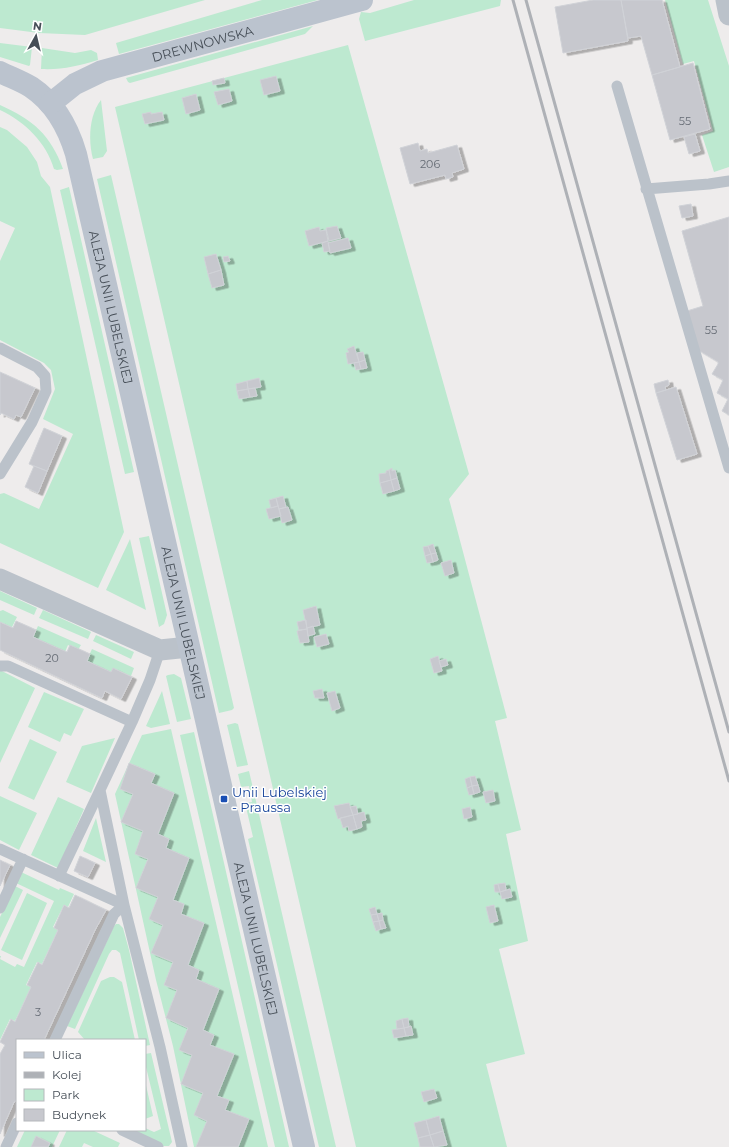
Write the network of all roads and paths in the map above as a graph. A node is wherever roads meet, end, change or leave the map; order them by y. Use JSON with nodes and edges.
{"nodes":[{"id":1,"x":362,"y":0,"type":"edge"},
{"id":2,"x":726,"y":0,"type":"edge"},
{"id":3,"x":729,"y":15,"type":"edge"},
{"id":4,"x":0,"y":72,"type":"edge"},
{"id":5,"x":617,"y":86,"type":"dead end"},
{"id":6,"x":50,"y":104,"type":"junction"},
{"id":7,"x":729,"y":181,"type":"edge"},
{"id":8,"x":646,"y":189,"type":"junction"},
{"id":9,"x":0,"y":348,"type":"edge"},
{"id":10,"x":729,"y":468,"type":"edge"},
{"id":11,"x":0,"y":474,"type":"edge"},
{"id":12,"x":0,"y":579,"type":"edge"},
{"id":13,"x":190,"y":646,"type":"junction"},
{"id":14,"x":160,"y":650,"type":"junction"},
{"id":15,"x":0,"y":666,"type":"edge"},
{"id":16,"x":132,"y":722,"type":"junction"},
{"id":17,"x":100,"y":790,"type":"junction"},
{"id":18,"x":0,"y":849,"type":"edge"},
{"id":19,"x":24,"y":859,"type":"junction"},
{"id":20,"x":59,"y":876,"type":"junction"},
{"id":21,"x":124,"y":905,"type":"junction"},
{"id":22,"x":0,"y":908,"type":"edge"},
{"id":23,"x":55,"y":1039,"type":"edge"},
{"id":24,"x":16,"y":1125,"type":"edge"},
{"id":25,"x":124,"y":1131,"type":"edge"},
{"id":26,"x":6,"y":1147,"type":"edge"},
{"id":27,"x":158,"y":1147,"type":"edge"},
{"id":28,"x":182,"y":1147,"type":"edge"},
{"id":29,"x":304,"y":1147,"type":"edge"}],
"edges":[{"from":1,"to":6,"type":"street","name":"DREWNOWSKA"},
{"from":2,"to":3,"type":"street"},
{"from":4,"to":6,"type":"street","name":"ALEJA UNII LUBELSKIEJ"},
{"from":5,"to":8,"type":"lane"},
{"from":6,"to":13,"type":"street","name":"ALEJA UNII LUBELSKIEJ"},
{"from":7,"to":8,"type":"lane"},
{"from":8,"to":10,"type":"lane"},
{"from":9,"to":11,"type":"lane"},
{"from":12,"to":14,"type":"street"},
{"from":13,"to":14,"type":"street"},
{"from":13,"to":29,"type":"street","name":"ALEJA UNII LUBELSKIEJ"},
{"from":14,"to":16,"type":"lane"},
{"from":15,"to":16,"type":"lane"},
{"from":16,"to":17,"type":"lane"},
{"from":17,"to":20,"type":"lane"},
{"from":17,"to":21,"type":"lane"},
{"from":18,"to":19,"type":"lane"},
{"from":19,"to":20,"type":"lane"},
{"from":19,"to":22,"type":"lane"},
{"from":20,"to":21,"type":"lane"},
{"from":21,"to":23,"type":"lane"},
{"from":21,"to":28,"type":"lane"},
{"from":24,"to":26,"type":"lane"},
{"from":25,"to":27,"type":"lane"}]}
